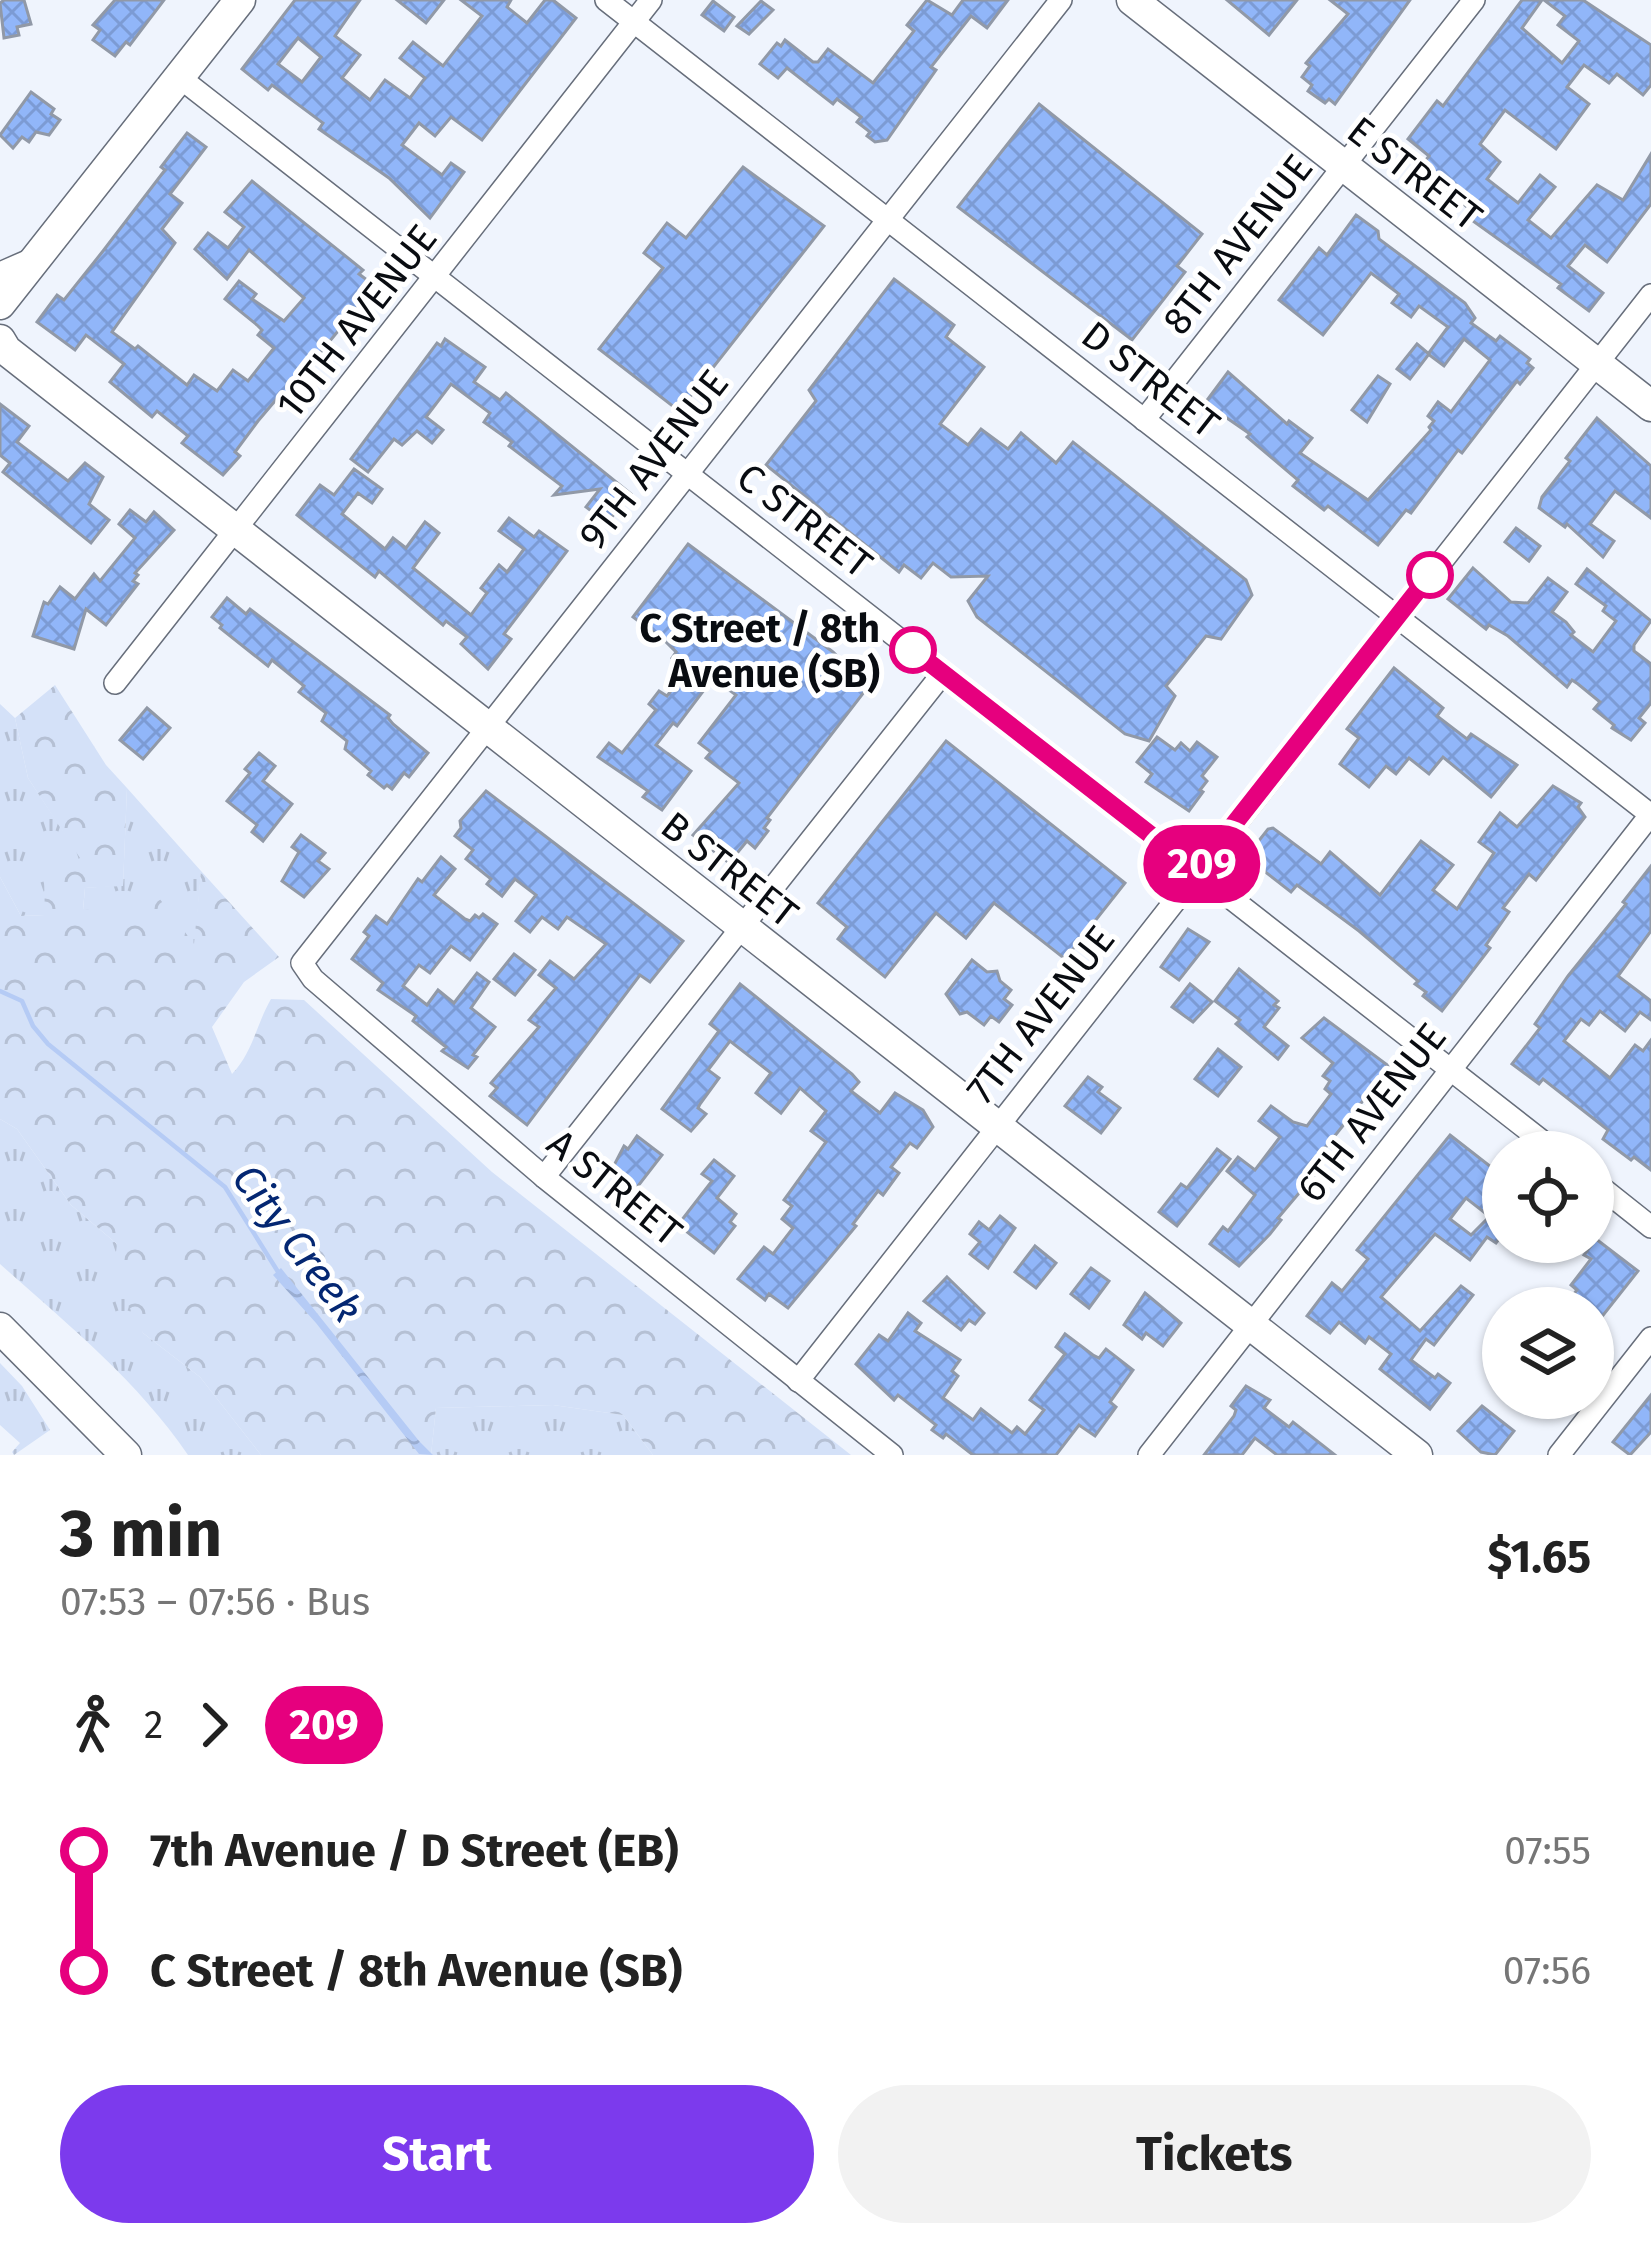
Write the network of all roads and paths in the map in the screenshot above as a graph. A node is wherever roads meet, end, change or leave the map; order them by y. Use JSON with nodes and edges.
{"nodes":[{"id":1,"x":240,"y":0,"type":"edge"},
{"id":2,"x":606,"y":0,"type":"edge"},
{"id":3,"x":651,"y":0,"type":"edge"},
{"id":4,"x":1061,"y":0,"type":"edge"},
{"id":5,"x":1132,"y":0,"type":"edge"},
{"id":6,"x":1474,"y":0,"type":"edge"},
{"id":7,"x":634,"y":22,"type":"junction"},
{"id":8,"x":179,"y":77,"type":"junction"},
{"id":9,"x":1344,"y":167,"type":"junction"},
{"id":10,"x":888,"y":220,"type":"junction"},
{"id":11,"x":38,"y":256,"type":"junction"},
{"id":12,"x":0,"y":273,"type":"edge"},
{"id":13,"x":435,"y":277,"type":"junction"},
{"id":14,"x":1651,"y":295,"type":"edge"},
{"id":15,"x":0,"y":304,"type":"edge"},
{"id":16,"x":0,"y":340,"type":"edge"},
{"id":17,"x":1597,"y":364,"type":"junction"},
{"id":18,"x":1651,"y":406,"type":"edge"},
{"id":19,"x":1144,"y":420,"type":"junction"},
{"id":20,"x":688,"y":474,"type":"junction"},
{"id":21,"x":236,"y":532,"type":"junction"},
{"id":22,"x":1397,"y":617,"type":"junction"},
{"id":23,"x":943,"y":673,"type":"junction"},
{"id":24,"x":115,"y":683,"type":"dead end"},
{"id":25,"x":487,"y":730,"type":"junction"},
{"id":26,"x":1651,"y":815,"type":"edge"},
{"id":27,"x":1197,"y":871,"type":"junction"},
{"id":28,"x":742,"y":927,"type":"junction"},
{"id":29,"x":302,"y":964,"type":"joint"},
{"id":30,"x":1451,"y":1069,"type":"junction"},
{"id":31,"x":998,"y":1128,"type":"junction"},
{"id":32,"x":1529,"y":1131,"type":"edge"},
{"id":33,"x":544,"y":1177,"type":"junction"},
{"id":34,"x":1614,"y":1198,"type":"edge"},
{"id":35,"x":1651,"y":1227,"type":"edge"},
{"id":36,"x":1251,"y":1324,"type":"junction"},
{"id":37,"x":0,"y":1328,"type":"edge"},
{"id":38,"x":1651,"y":1338,"type":"edge"},
{"id":39,"x":798,"y":1381,"type":"junction"},
{"id":40,"x":126,"y":1455,"type":"edge"},
{"id":41,"x":892,"y":1455,"type":"edge"},
{"id":42,"x":1149,"y":1455,"type":"edge"},
{"id":43,"x":1417,"y":1455,"type":"edge"},
{"id":44,"x":1559,"y":1455,"type":"edge"}],
"edges":[{"from":1,"to":8,"type":"street"},
{"from":2,"to":7,"type":"street","name":"D STREET"},
{"from":3,"to":7,"type":"street","name":"10TH AVENUE"},
{"from":4,"to":10,"type":"street","name":"9TH AVENUE"},
{"from":5,"to":9,"type":"street","name":"E STREET"},
{"from":6,"to":9,"type":"street","name":"8TH AVENUE"},
{"from":7,"to":10,"type":"street","name":"D STREET"},
{"from":7,"to":13,"type":"street","name":"10TH AVENUE"},
{"from":8,"to":11,"type":"street"},
{"from":8,"to":13,"type":"street","name":"C STREET"},
{"from":9,"to":17,"type":"street","name":"E STREET"},
{"from":9,"to":19,"type":"street","name":"8TH AVENUE"},
{"from":10,"to":19,"type":"street","name":"D STREET"},
{"from":10,"to":20,"type":"street","name":"9TH AVENUE"},
{"from":11,"to":12,"type":"street"},
{"from":11,"to":15,"type":"street"},
{"from":13,"to":20,"type":"street","name":"C STREET"},
{"from":13,"to":21,"type":"street","name":"10TH AVENUE"},
{"from":14,"to":17,"type":"street","name":"7TH AVENUE"},
{"from":16,"to":21,"type":"street","name":"B STREET"},
{"from":17,"to":18,"type":"street","name":"E STREET"},
{"from":17,"to":22,"type":"street","name":"7TH AVENUE"},
{"from":19,"to":22,"type":"street","name":"D STREET"},
{"from":20,"to":23,"type":"street","name":"C STREET"},
{"from":20,"to":25,"type":"street","name":"9TH AVENUE"},
{"from":21,"to":24,"type":"street","name":"10TH AVENUE"},
{"from":21,"to":25,"type":"street","name":"B STREET"},
{"from":22,"to":26,"type":"street","name":"D STREET"},
{"from":22,"to":27,"type":"street","name":"7TH AVENUE"},
{"from":23,"to":27,"type":"street","name":"C STREET"},
{"from":23,"to":28,"type":"street"},
{"from":25,"to":28,"type":"street","name":"B STREET"},
{"from":25,"to":29,"type":"street","name":"9TH AVENUE"},
{"from":26,"to":30,"type":"street","name":"6TH AVENUE"},
{"from":27,"to":30,"type":"street","name":"C STREET"},
{"from":27,"to":31,"type":"street","name":"7TH AVENUE"},
{"from":28,"to":31,"type":"street","name":"B STREET"},
{"from":28,"to":33,"type":"street"},
{"from":29,"to":33,"type":"street","name":"A STREET"},
{"from":30,"to":32,"type":"street","name":"C STREET"},
{"from":30,"to":36,"type":"street","name":"6TH AVENUE"},
{"from":31,"to":36,"type":"street","name":"B STREET"},
{"from":31,"to":39,"type":"street","name":"7TH AVENUE"},
{"from":33,"to":39,"type":"street","name":"A STREET"},
{"from":34,"to":35,"type":"street"},
{"from":36,"to":42,"type":"street","name":"6TH AVENUE"},
{"from":36,"to":43,"type":"street","name":"B STREET"},
{"from":37,"to":40,"type":"street"},
{"from":38,"to":44,"type":"street"},
{"from":39,"to":41,"type":"street","name":"A STREET"}]}
